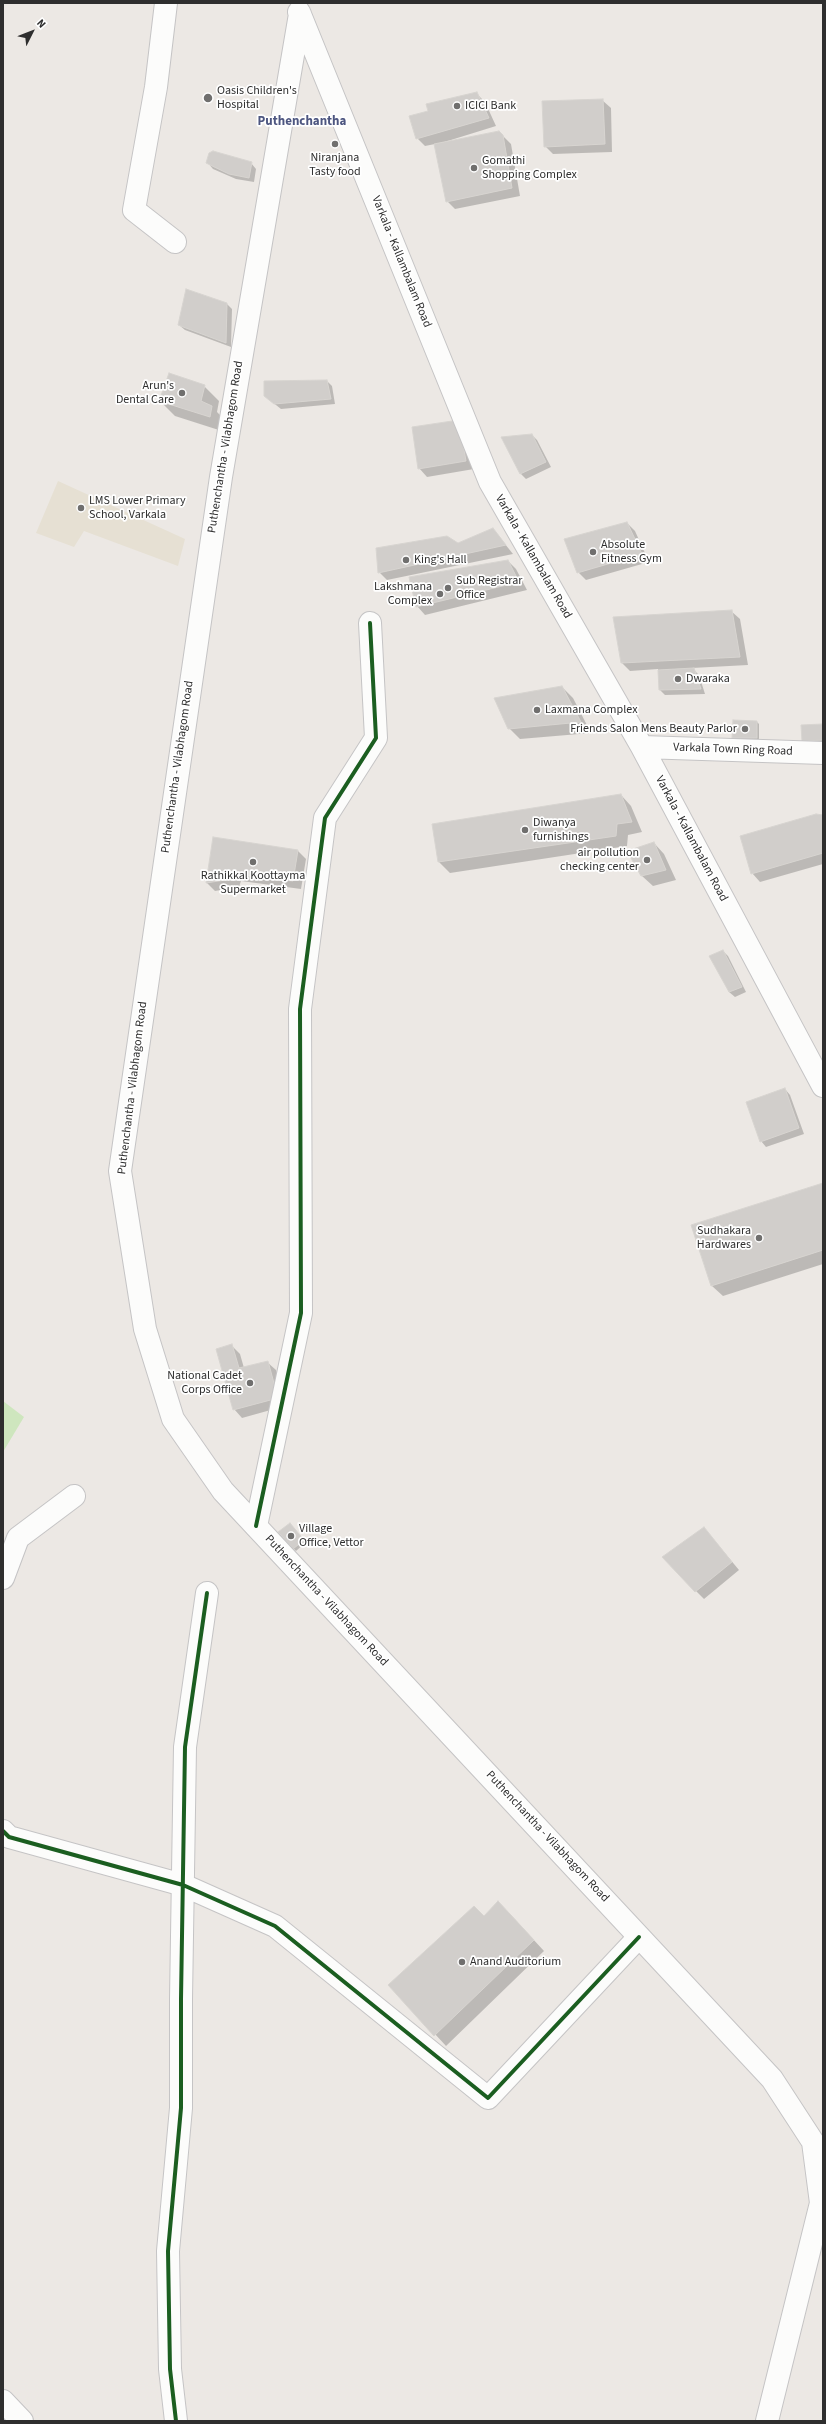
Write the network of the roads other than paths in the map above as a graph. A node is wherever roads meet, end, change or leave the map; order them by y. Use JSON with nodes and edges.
{"nodes":[{"id":1,"x":166,"y":3,"type":"edge"},
{"id":2,"x":297,"y":8,"type":"edge"},
{"id":3,"x":175,"y":242,"type":"dead end"},
{"id":4,"x":370,"y":623,"type":"dead end"},
{"id":5,"x":642,"y":747,"type":"junction"},
{"id":6,"x":823,"y":753,"type":"edge"},
{"id":7,"x":823,"y":1086,"type":"edge"},
{"id":8,"x":74,"y":1496,"type":"dead end"},
{"id":9,"x":256,"y":1526,"type":"junction"},
{"id":10,"x":3,"y":1578,"type":"edge"},
{"id":11,"x":206,"y":1593,"type":"dead end"},
{"id":12,"x":3,"y":1831,"type":"edge"},
{"id":13,"x":183,"y":1885,"type":"junction"},
{"id":14,"x":639,"y":1936,"type":"junction"},
{"id":15,"x":822,"y":2202,"type":"edge"},
{"id":16,"x":3,"y":2401,"type":"edge"},
{"id":17,"x":22,"y":2421,"type":"edge"},
{"id":18,"x":176,"y":2421,"type":"edge"},
{"id":19,"x":767,"y":2421,"type":"edge"}],
"edges":[{"from":1,"to":3,"type":"main road"},
{"from":2,"to":5,"type":"main road","name":"Varkala - Kallambalam Road"},
{"from":2,"to":9,"type":"main road","name":"Puthenchantha - Vilabhagom Road"},
{"from":4,"to":9,"type":"main road"},
{"from":5,"to":6,"type":"main road","name":"Varkala Town Ring Road"},
{"from":5,"to":7,"type":"main road","name":"Varkala - Kallambalam Road"},
{"from":8,"to":10,"type":"main road"},
{"from":9,"to":14,"type":"main road","name":"Puthenchantha - Vilabhagom Road"},
{"from":11,"to":13,"type":"main road"},
{"from":12,"to":13,"type":"main road"},
{"from":13,"to":14,"type":"main road"},
{"from":13,"to":18,"type":"main road"},
{"from":14,"to":15,"type":"main road","name":"Puthenchantha - Vilabhagom Road"},
{"from":15,"to":19,"type":"main road","name":"Puthenchantha - Vilabhagom Road"},
{"from":16,"to":17,"type":"main road"}]}
